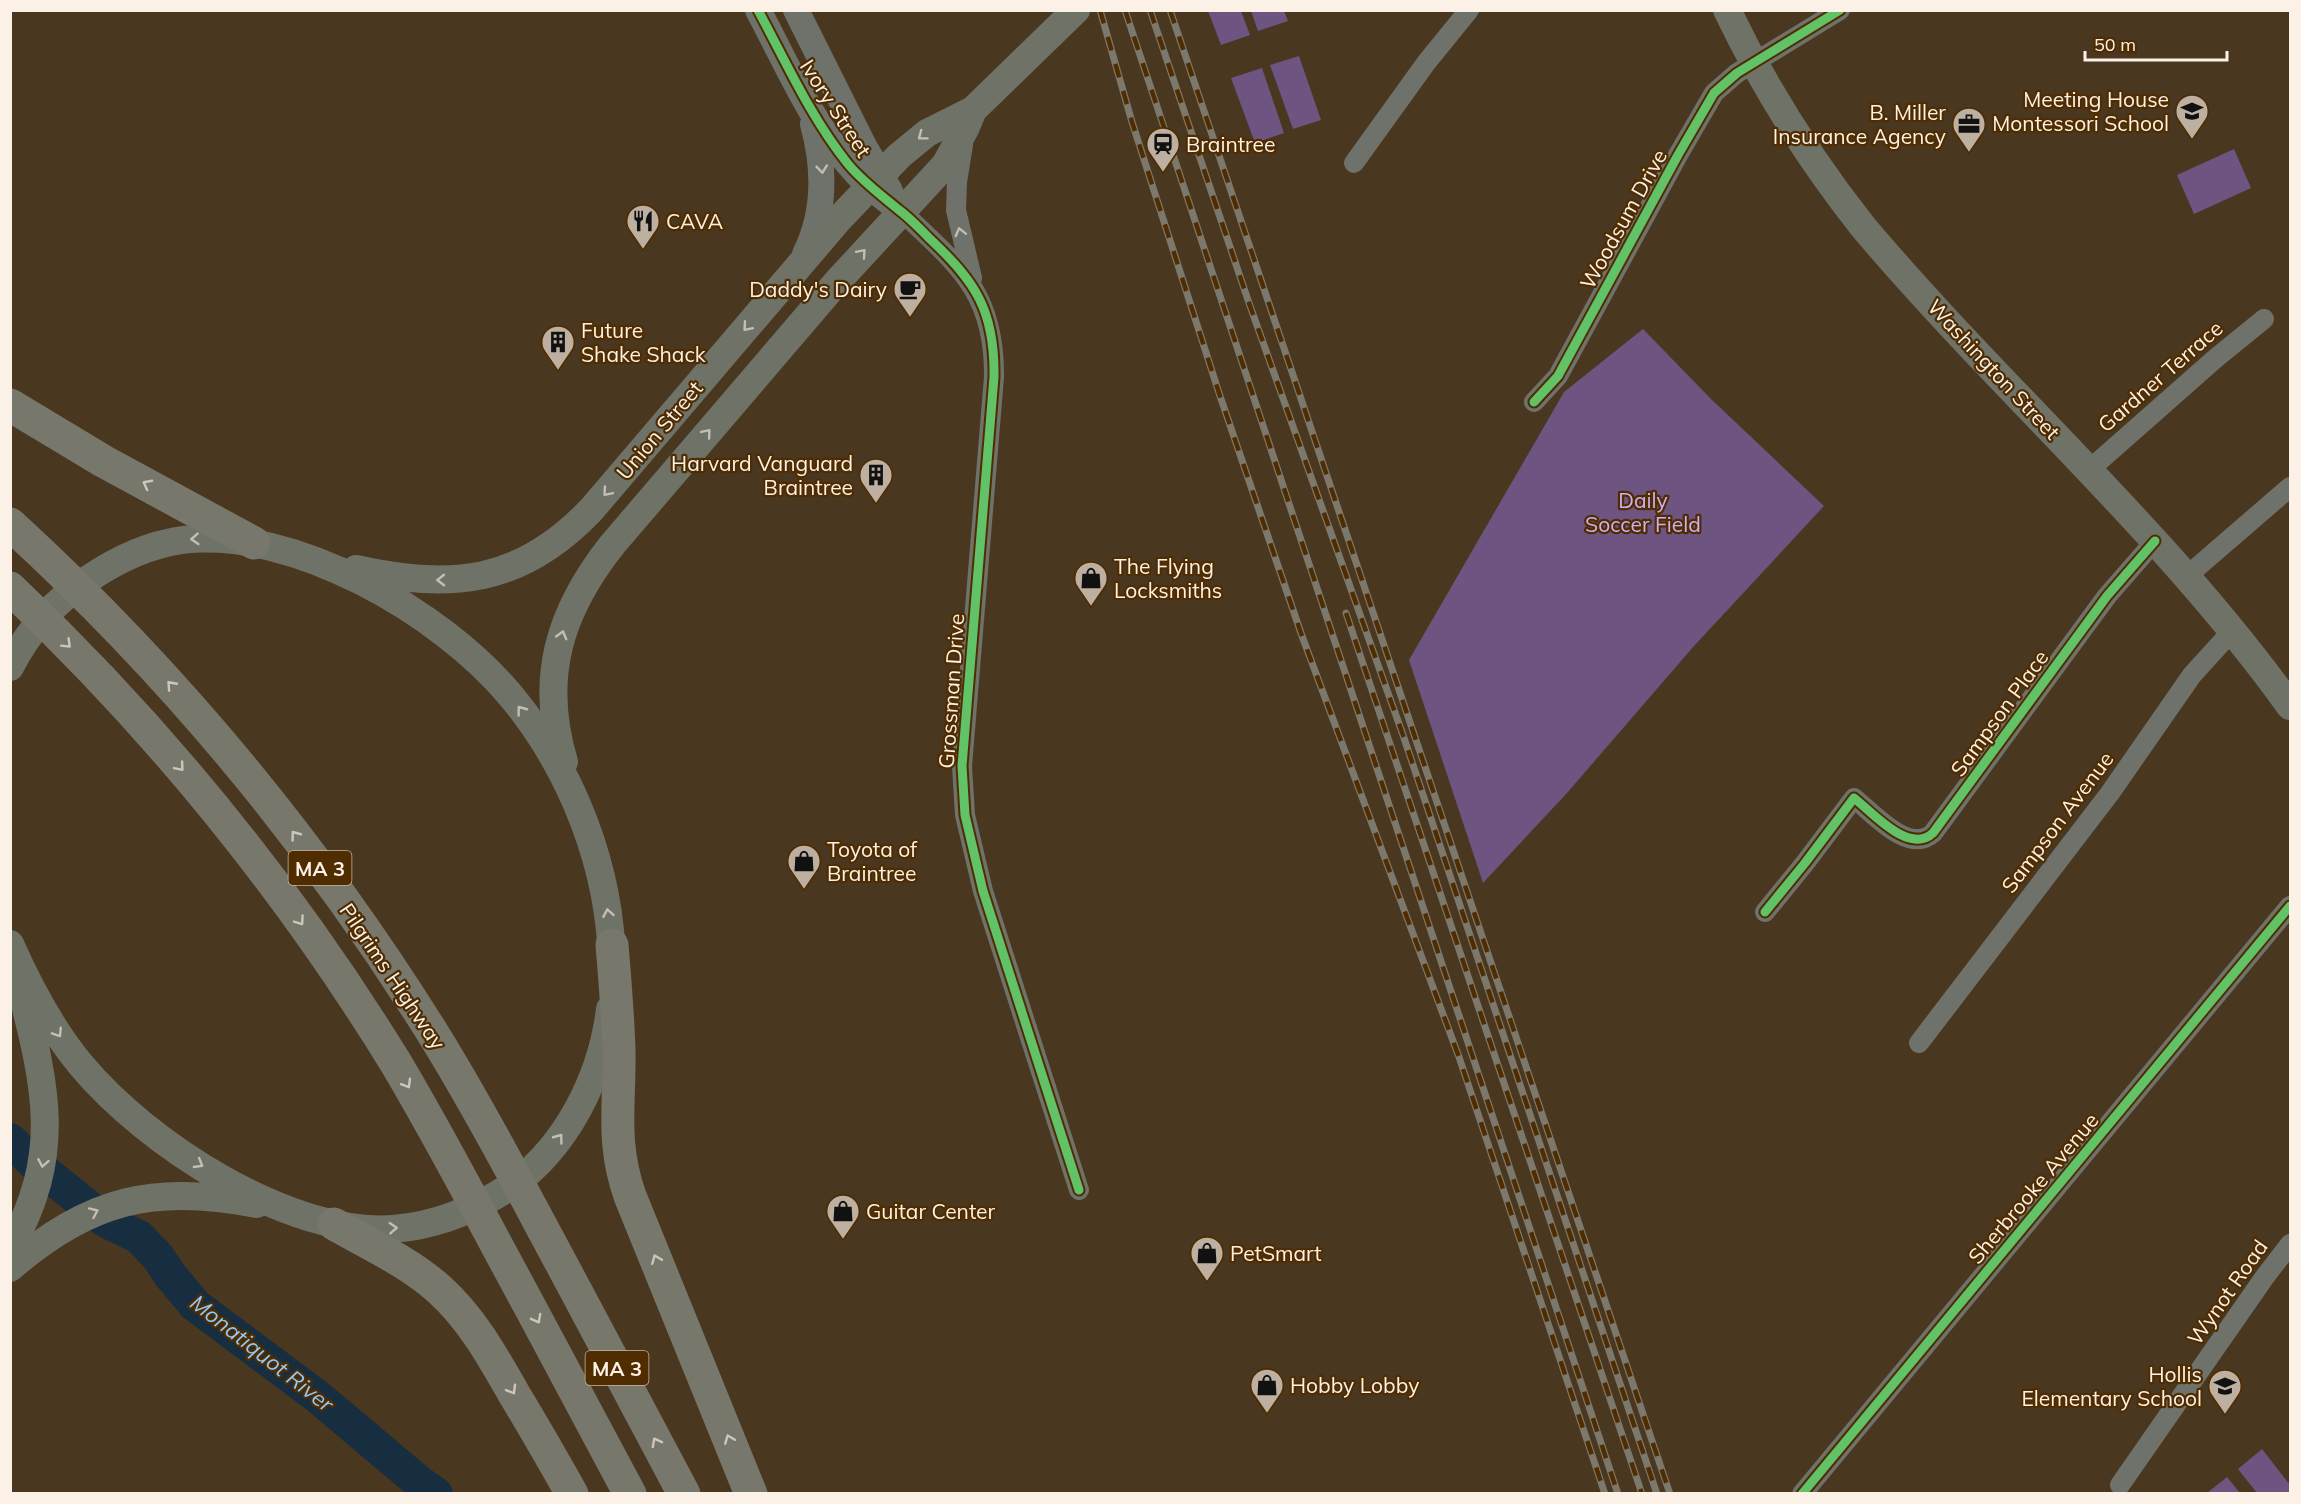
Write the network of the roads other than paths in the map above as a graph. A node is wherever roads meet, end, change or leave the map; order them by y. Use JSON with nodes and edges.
{"nodes":[{"id":1,"x":758,"y":10,"type":"edge"},
{"id":2,"x":1076,"y":10,"type":"edge"},
{"id":3,"x":1470,"y":10,"type":"edge"},
{"id":4,"x":1727,"y":10,"type":"edge"},
{"id":5,"x":1840,"y":10,"type":"edge"},
{"id":6,"x":796,"y":11,"type":"edge"},
{"id":7,"x":1753,"y":63,"type":"junction"},
{"id":8,"x":802,"y":93,"type":"junction"},
{"id":9,"x":969,"y":119,"type":"junction"},
{"id":10,"x":1354,"y":163,"type":"dead end"},
{"id":11,"x":875,"y":181,"type":"junction"},
{"id":12,"x":901,"y":211,"type":"junction"},
{"id":13,"x":799,"y":267,"type":"junction"},
{"id":14,"x":975,"y":289,"type":"junction"},
{"id":15,"x":2264,"y":319,"type":"dead end"},
{"id":16,"x":1533,"y":402,"type":"dead end"},
{"id":17,"x":10,"y":405,"type":"edge"},
{"id":18,"x":2089,"y":470,"type":"junction"},
{"id":19,"x":2290,"y":487,"type":"edge"},
{"id":20,"x":19,"y":531,"type":"edge"},
{"id":21,"x":2155,"y":541,"type":"junction"},
{"id":22,"x":254,"y":543,"type":"junction"},
{"id":23,"x":304,"y":556,"type":"junction"},
{"id":24,"x":2187,"y":576,"type":"junction"},
{"id":25,"x":10,"y":588,"type":"edge"},
{"id":26,"x":2233,"y":630,"type":"junction"},
{"id":27,"x":10,"y":667,"type":"edge"},
{"id":28,"x":2290,"y":706,"type":"edge"},
{"id":29,"x":582,"y":815,"type":"junction"},
{"id":30,"x":2290,"y":906,"type":"edge"},
{"id":31,"x":1765,"y":912,"type":"dead end"},
{"id":32,"x":10,"y":944,"type":"edge"},
{"id":33,"x":612,"y":945,"type":"junction"},
{"id":34,"x":10,"y":952,"type":"edge"},
{"id":35,"x":1919,"y":1042,"type":"dead end"},
{"id":36,"x":1079,"y":1190,"type":"dead end"},
{"id":37,"x":300,"y":1214,"type":"junction"},
{"id":38,"x":334,"y":1224,"type":"junction"},
{"id":39,"x":2290,"y":1244,"type":"edge"},
{"id":40,"x":10,"y":1248,"type":"edge"},
{"id":41,"x":10,"y":1268,"type":"edge"},
{"id":42,"x":2120,"y":1485,"type":"dead end"},
{"id":43,"x":572,"y":1494,"type":"edge"},
{"id":44,"x":630,"y":1494,"type":"edge"},
{"id":45,"x":684,"y":1494,"type":"edge"},
{"id":46,"x":752,"y":1494,"type":"edge"},
{"id":47,"x":1802,"y":1494,"type":"edge"}],
"edges":[{"from":1,"to":8,"type":"street","name":"Ivory Street"},
{"from":2,"to":9,"type":"main road","name":"Union Street"},
{"from":3,"to":10,"type":"street"},
{"from":4,"to":7,"type":"main road","name":"Washington Street"},
{"from":5,"to":7,"type":"street","name":"Woodsum Drive"},
{"from":6,"to":11,"type":"street","name":"Ivory Street"},
{"from":7,"to":16,"type":"street","name":"Woodsum Drive"},
{"from":7,"to":18,"type":"main road","name":"Washington Street"},
{"from":8,"to":11,"type":"street","name":"Ivory Street"},
{"from":8,"to":13,"type":"street","one_way":true},
{"from":9,"to":11,"type":"main road","name":"Union Street","one_way":true},
{"from":9,"to":12,"type":"main road","name":"Union Street"},
{"from":14,"to":9,"type":"street","one_way":true},
{"from":11,"to":12,"type":"street","name":"Ivory Street"},
{"from":11,"to":13,"type":"main road","name":"Union Street"},
{"from":12,"to":14,"type":"street","name":"Grossman Drive"},
{"from":29,"to":12,"type":"main road","name":"Union Street","one_way":true},
{"from":13,"to":23,"type":"main road","name":"Union Street","one_way":true},
{"from":14,"to":36,"type":"street","name":"Grossman Drive"},
{"from":15,"to":18,"type":"street","name":"Gardner Terrace"},
{"from":22,"to":17,"type":"highway","one_way":true},
{"from":18,"to":21,"type":"main road","name":"Washington Street"},
{"from":19,"to":24,"type":"street"},
{"from":45,"to":20,"type":"highway","name":"Pilgrims Highway","number":"MA 3","one_way":true},
{"from":21,"to":24,"type":"main road","name":"Washington Street"},
{"from":21,"to":31,"type":"street","name":"Sampson Place"},
{"from":22,"to":23,"type":"main road"},
{"from":22,"to":27,"type":"main road","one_way":true},
{"from":29,"to":23,"type":"main road","one_way":true},
{"from":24,"to":26,"type":"main road","name":"Washington Street"},
{"from":25,"to":44,"type":"highway","number":"MA 3","one_way":true},
{"from":26,"to":28,"type":"main road","name":"Washington Street"},
{"from":26,"to":35,"type":"street","name":"Sampson Avenue"},
{"from":33,"to":29,"type":"main road","one_way":true},
{"from":30,"to":47,"type":"street","name":"Sherbrooke Avenue"},
{"from":32,"to":37,"type":"main road","one_way":true},
{"from":38,"to":33,"type":"main road","one_way":true},
{"from":46,"to":33,"type":"highway","one_way":true},
{"from":34,"to":40,"type":"main road","one_way":true},
{"from":37,"to":38,"type":"main road"},
{"from":41,"to":37,"type":"main road","one_way":true},
{"from":38,"to":43,"type":"highway","one_way":true},
{"from":39,"to":42,"type":"street","name":"Wynot Road"}]}
